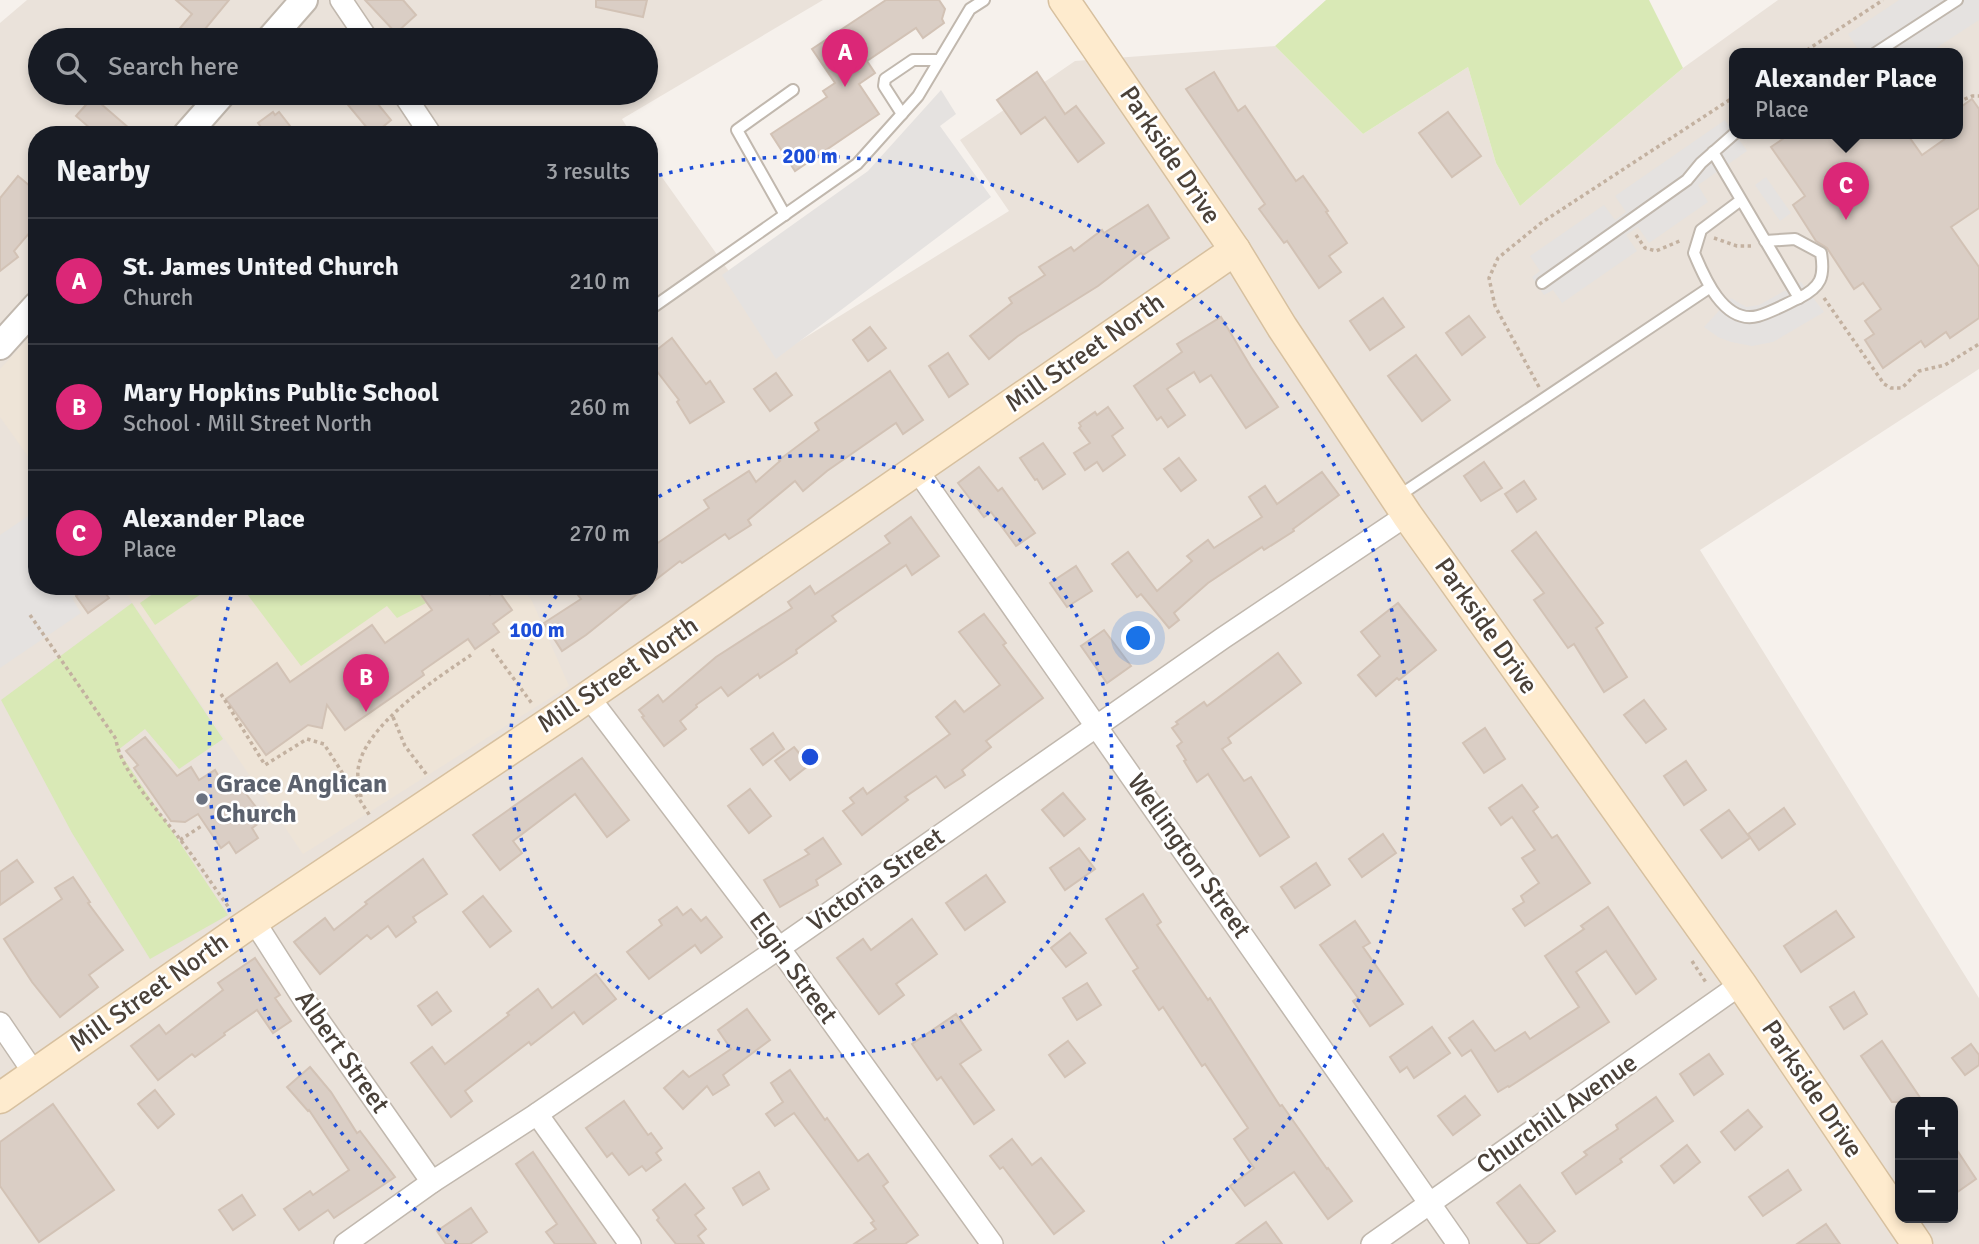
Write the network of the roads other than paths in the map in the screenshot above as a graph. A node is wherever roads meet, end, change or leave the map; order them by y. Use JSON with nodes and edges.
{"nodes":[{"id":1,"x":304,"y":0,"type":"edge"},
{"id":2,"x":341,"y":0,"type":"edge"},
{"id":3,"x":984,"y":0,"type":"edge"},
{"id":4,"x":1064,"y":0,"type":"edge"},
{"id":5,"x":1957,"y":0,"type":"edge"},
{"id":6,"x":280,"y":28,"type":"edge"},
{"id":7,"x":360,"y":28,"type":"edge"},
{"id":8,"x":1883,"y":48,"type":"edge"},
{"id":9,"x":940,"y":60,"type":"junction"},
{"id":10,"x":793,"y":90,"type":"dead end"},
{"id":11,"x":212,"y":105,"type":"edge"},
{"id":12,"x":411,"y":105,"type":"edge"},
{"id":13,"x":902,"y":114,"type":"junction"},
{"id":14,"x":194,"y":126,"type":"edge"},
{"id":15,"x":425,"y":126,"type":"edge"},
{"id":16,"x":1729,"y":138,"type":"edge"},
{"id":17,"x":1713,"y":152,"type":"junction"},
{"id":18,"x":1741,"y":200,"type":"junction"},
{"id":19,"x":785,"y":215,"type":"junction"},
{"id":20,"x":1765,"y":241,"type":"junction"},
{"id":21,"x":1235,"y":250,"type":"junction"},
{"id":22,"x":1542,"y":283,"type":"dead end"},
{"id":23,"x":1709,"y":288,"type":"junction"},
{"id":24,"x":1799,"y":298,"type":"junction"},
{"id":25,"x":658,"y":304,"type":"edge"},
{"id":26,"x":28,"y":314,"type":"edge"},
{"id":27,"x":0,"y":346,"type":"edge"},
{"id":28,"x":917,"y":470,"type":"junction"},
{"id":29,"x":1401,"y":507,"type":"junction"},
{"id":30,"x":588,"y":696,"type":"junction"},
{"id":31,"x":1098,"y":727,"type":"junction"},
{"id":32,"x":249,"y":924,"type":"junction"},
{"id":33,"x":779,"y":948,"type":"junction"},
{"id":34,"x":1741,"y":984,"type":"junction"},
{"id":35,"x":0,"y":1023,"type":"edge"},
{"id":36,"x":34,"y":1073,"type":"junction"},
{"id":37,"x":0,"y":1098,"type":"edge"},
{"id":38,"x":537,"y":1114,"type":"junction"},
{"id":39,"x":432,"y":1182,"type":"junction"},
{"id":40,"x":1432,"y":1203,"type":"junction"},
{"id":41,"x":345,"y":1244,"type":"edge"},
{"id":42,"x":630,"y":1244,"type":"edge"},
{"id":43,"x":992,"y":1244,"type":"edge"},
{"id":44,"x":1372,"y":1244,"type":"edge"},
{"id":45,"x":1458,"y":1244,"type":"edge"},
{"id":46,"x":1917,"y":1244,"type":"edge"}],
"edges":[{"from":1,"to":6,"type":"street"},
{"from":2,"to":7,"type":"street"},
{"from":3,"to":9,"type":"lane"},
{"from":4,"to":21,"type":"main road","name":"Parkside Drive"},
{"from":5,"to":8,"type":"lane"},
{"from":9,"to":13,"type":"lane"},
{"from":9,"to":13,"type":"lane"},
{"from":10,"to":19,"type":"lane"},
{"from":11,"to":14,"type":"street"},
{"from":12,"to":15,"type":"street"},
{"from":13,"to":19,"type":"lane"},
{"from":16,"to":17,"type":"lane"},
{"from":17,"to":18,"type":"lane"},
{"from":17,"to":22,"type":"lane"},
{"from":18,"to":20,"type":"lane"},
{"from":18,"to":23,"type":"lane"},
{"from":19,"to":25,"type":"lane"},
{"from":20,"to":24,"type":"lane"},
{"from":20,"to":24,"type":"lane"},
{"from":21,"to":28,"type":"main road","name":"Mill Street North"},
{"from":21,"to":29,"type":"main road","name":"Parkside Drive"},
{"from":23,"to":24,"type":"lane"},
{"from":23,"to":29,"type":"lane"},
{"from":26,"to":27,"type":"street"},
{"from":28,"to":30,"type":"main road","name":"Mill Street North"},
{"from":28,"to":31,"type":"street","name":"Wellington Street"},
{"from":29,"to":31,"type":"street","name":"Victoria Street"},
{"from":29,"to":34,"type":"main road","name":"Parkside Drive"},
{"from":30,"to":32,"type":"main road","name":"Mill Street North"},
{"from":30,"to":33,"type":"street","name":"Elgin Street"},
{"from":31,"to":33,"type":"street","name":"Victoria Street"},
{"from":31,"to":40,"type":"street","name":"Wellington Street"},
{"from":32,"to":36,"type":"main road","name":"Mill Street North"},
{"from":32,"to":39,"type":"street","name":"Albert Street"},
{"from":33,"to":38,"type":"street","name":"Victoria Street"},
{"from":33,"to":43,"type":"street","name":"Elgin Street"},
{"from":34,"to":40,"type":"street","name":"Churchill Avenue"},
{"from":34,"to":46,"type":"main road","name":"Parkside Drive"},
{"from":35,"to":36,"type":"street"},
{"from":36,"to":37,"type":"main road","name":"Mill Street North"},
{"from":38,"to":39,"type":"street","name":"Victoria Street"},
{"from":38,"to":42,"type":"street"},
{"from":39,"to":41,"type":"street","name":"Victoria Street"},
{"from":40,"to":44,"type":"street","name":"Churchill Avenue"},
{"from":40,"to":45,"type":"street","name":"Wellington Street"}]}
